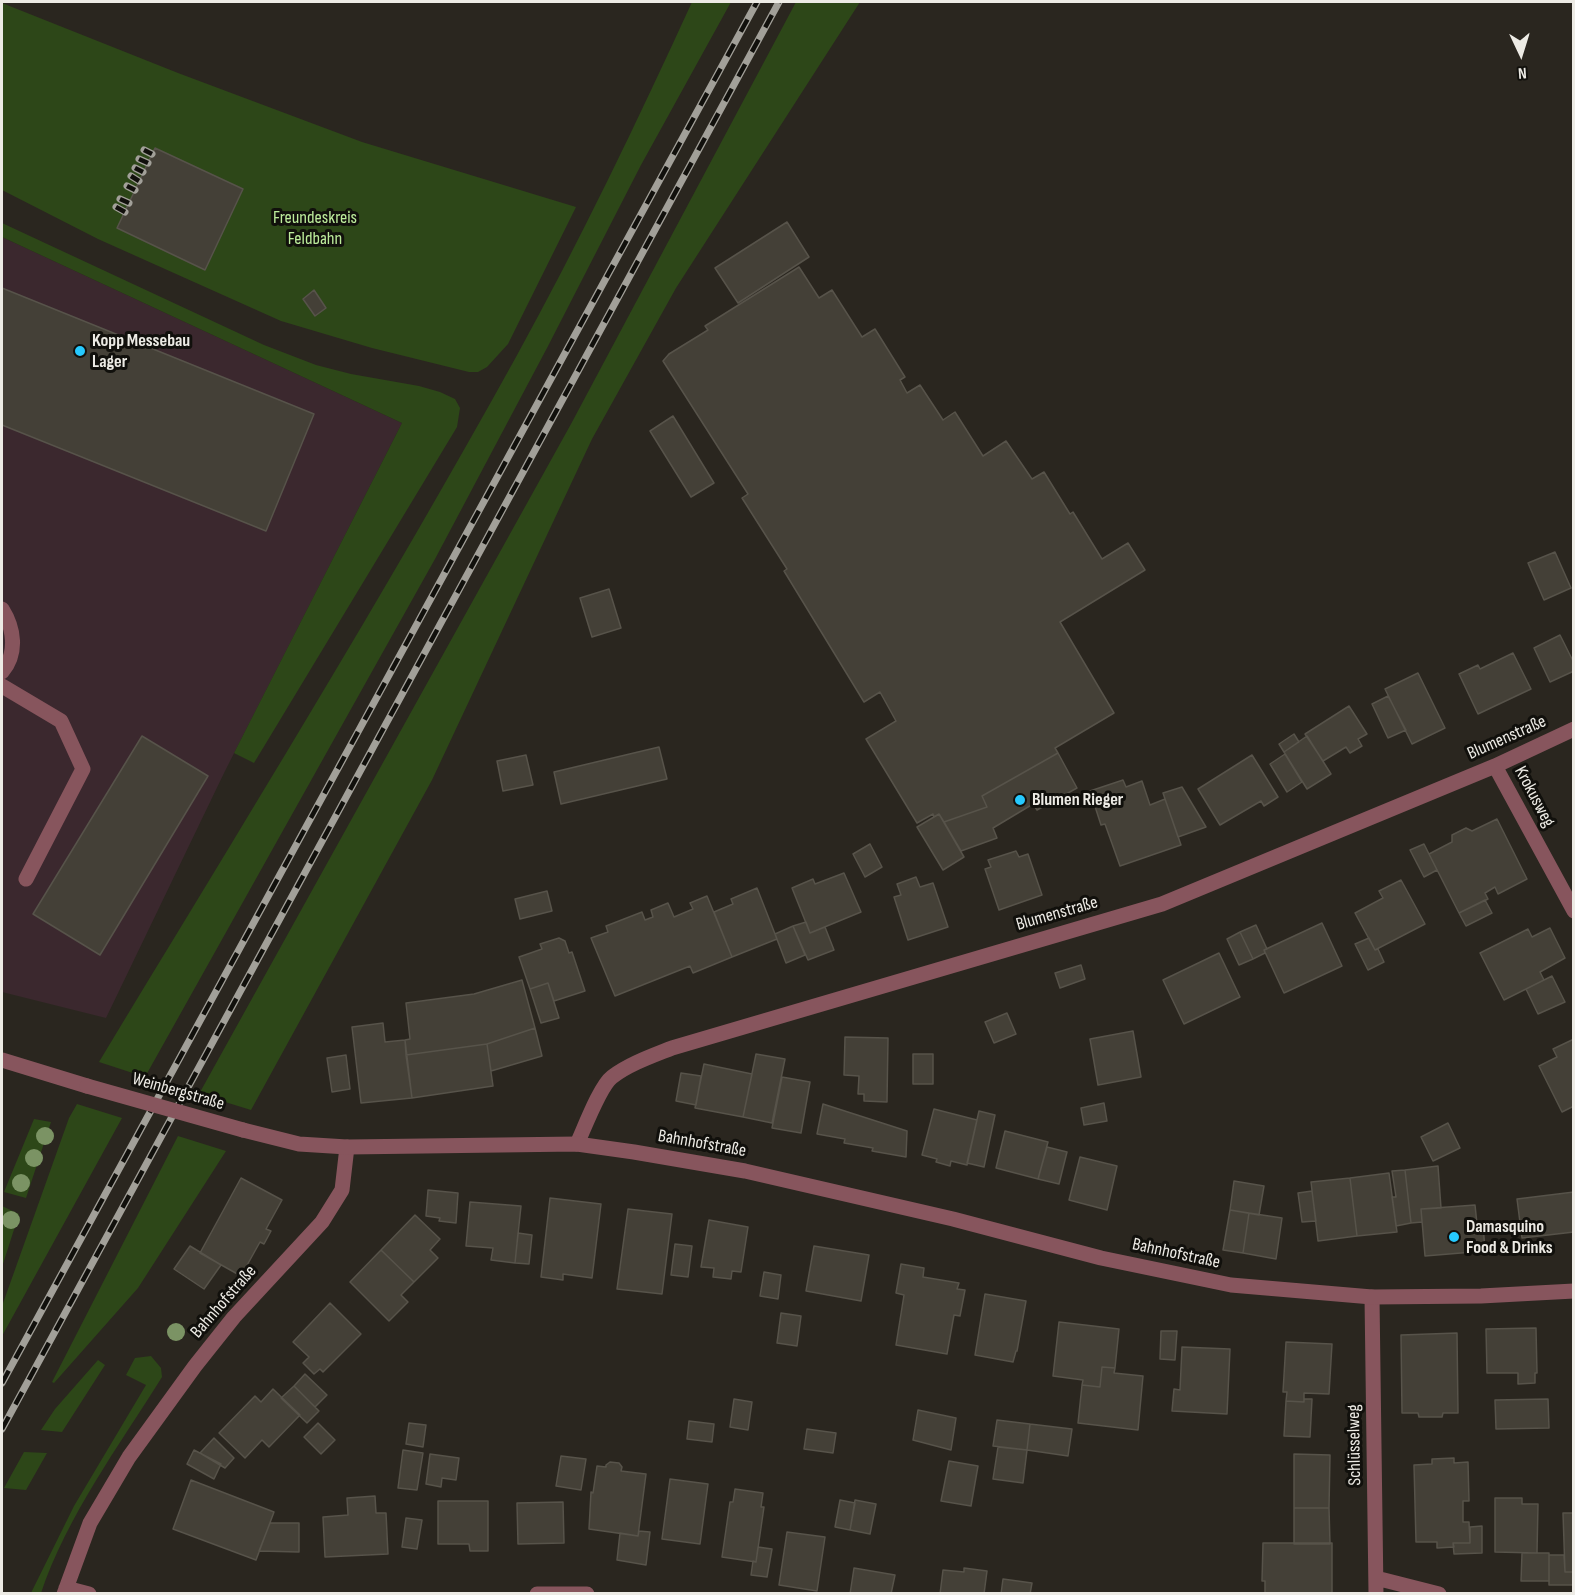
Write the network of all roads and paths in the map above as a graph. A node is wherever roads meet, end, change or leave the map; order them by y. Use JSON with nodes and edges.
{"nodes":[{"id":1,"x":2,"y":609,"type":"edge"},
{"id":2,"x":2,"y":672,"type":"edge"},
{"id":3,"x":2,"y":686,"type":"edge"},
{"id":4,"x":1574,"y":729,"type":"edge"},
{"id":5,"x":1495,"y":766,"type":"junction"},
{"id":6,"x":26,"y":879,"type":"dead end"},
{"id":7,"x":1574,"y":911,"type":"edge"},
{"id":8,"x":2,"y":1060,"type":"edge"},
{"id":9,"x":577,"y":1144,"type":"junction"},
{"id":10,"x":347,"y":1147,"type":"junction"},
{"id":11,"x":1574,"y":1291,"type":"edge"},
{"id":12,"x":1372,"y":1297,"type":"junction"},
{"id":13,"x":1376,"y":1586,"type":"edge"},
{"id":14,"x":65,"y":1591,"type":"edge"},
{"id":15,"x":89,"y":1593,"type":"edge"},
{"id":16,"x":537,"y":1593,"type":"edge"},
{"id":17,"x":587,"y":1593,"type":"edge"},
{"id":18,"x":1439,"y":1593,"type":"edge"}],
"edges":[{"from":1,"to":2,"type":"street"},
{"from":3,"to":6,"type":"street"},
{"from":4,"to":5,"type":"street","name":"Blumenstraße"},
{"from":5,"to":7,"type":"street","name":"Krokusweg"},
{"from":5,"to":9,"type":"street","name":"Blumenstraße"},
{"from":8,"to":10,"type":"street","name":"Weinbergstraße","bridge":true},
{"from":9,"to":10,"type":"street","name":"Bahnhofstraße"},
{"from":9,"to":12,"type":"street","name":"Bahnhofstraße"},
{"from":10,"to":14,"type":"street","name":"Bahnhofstraße"},
{"from":11,"to":12,"type":"street","name":"Bahnhofstraße"},
{"from":12,"to":13,"type":"street","name":"Schlüsselweg"},
{"from":13,"to":18,"type":"street"},
{"from":14,"to":15,"type":"street"},
{"from":16,"to":17,"type":"street"}]}
